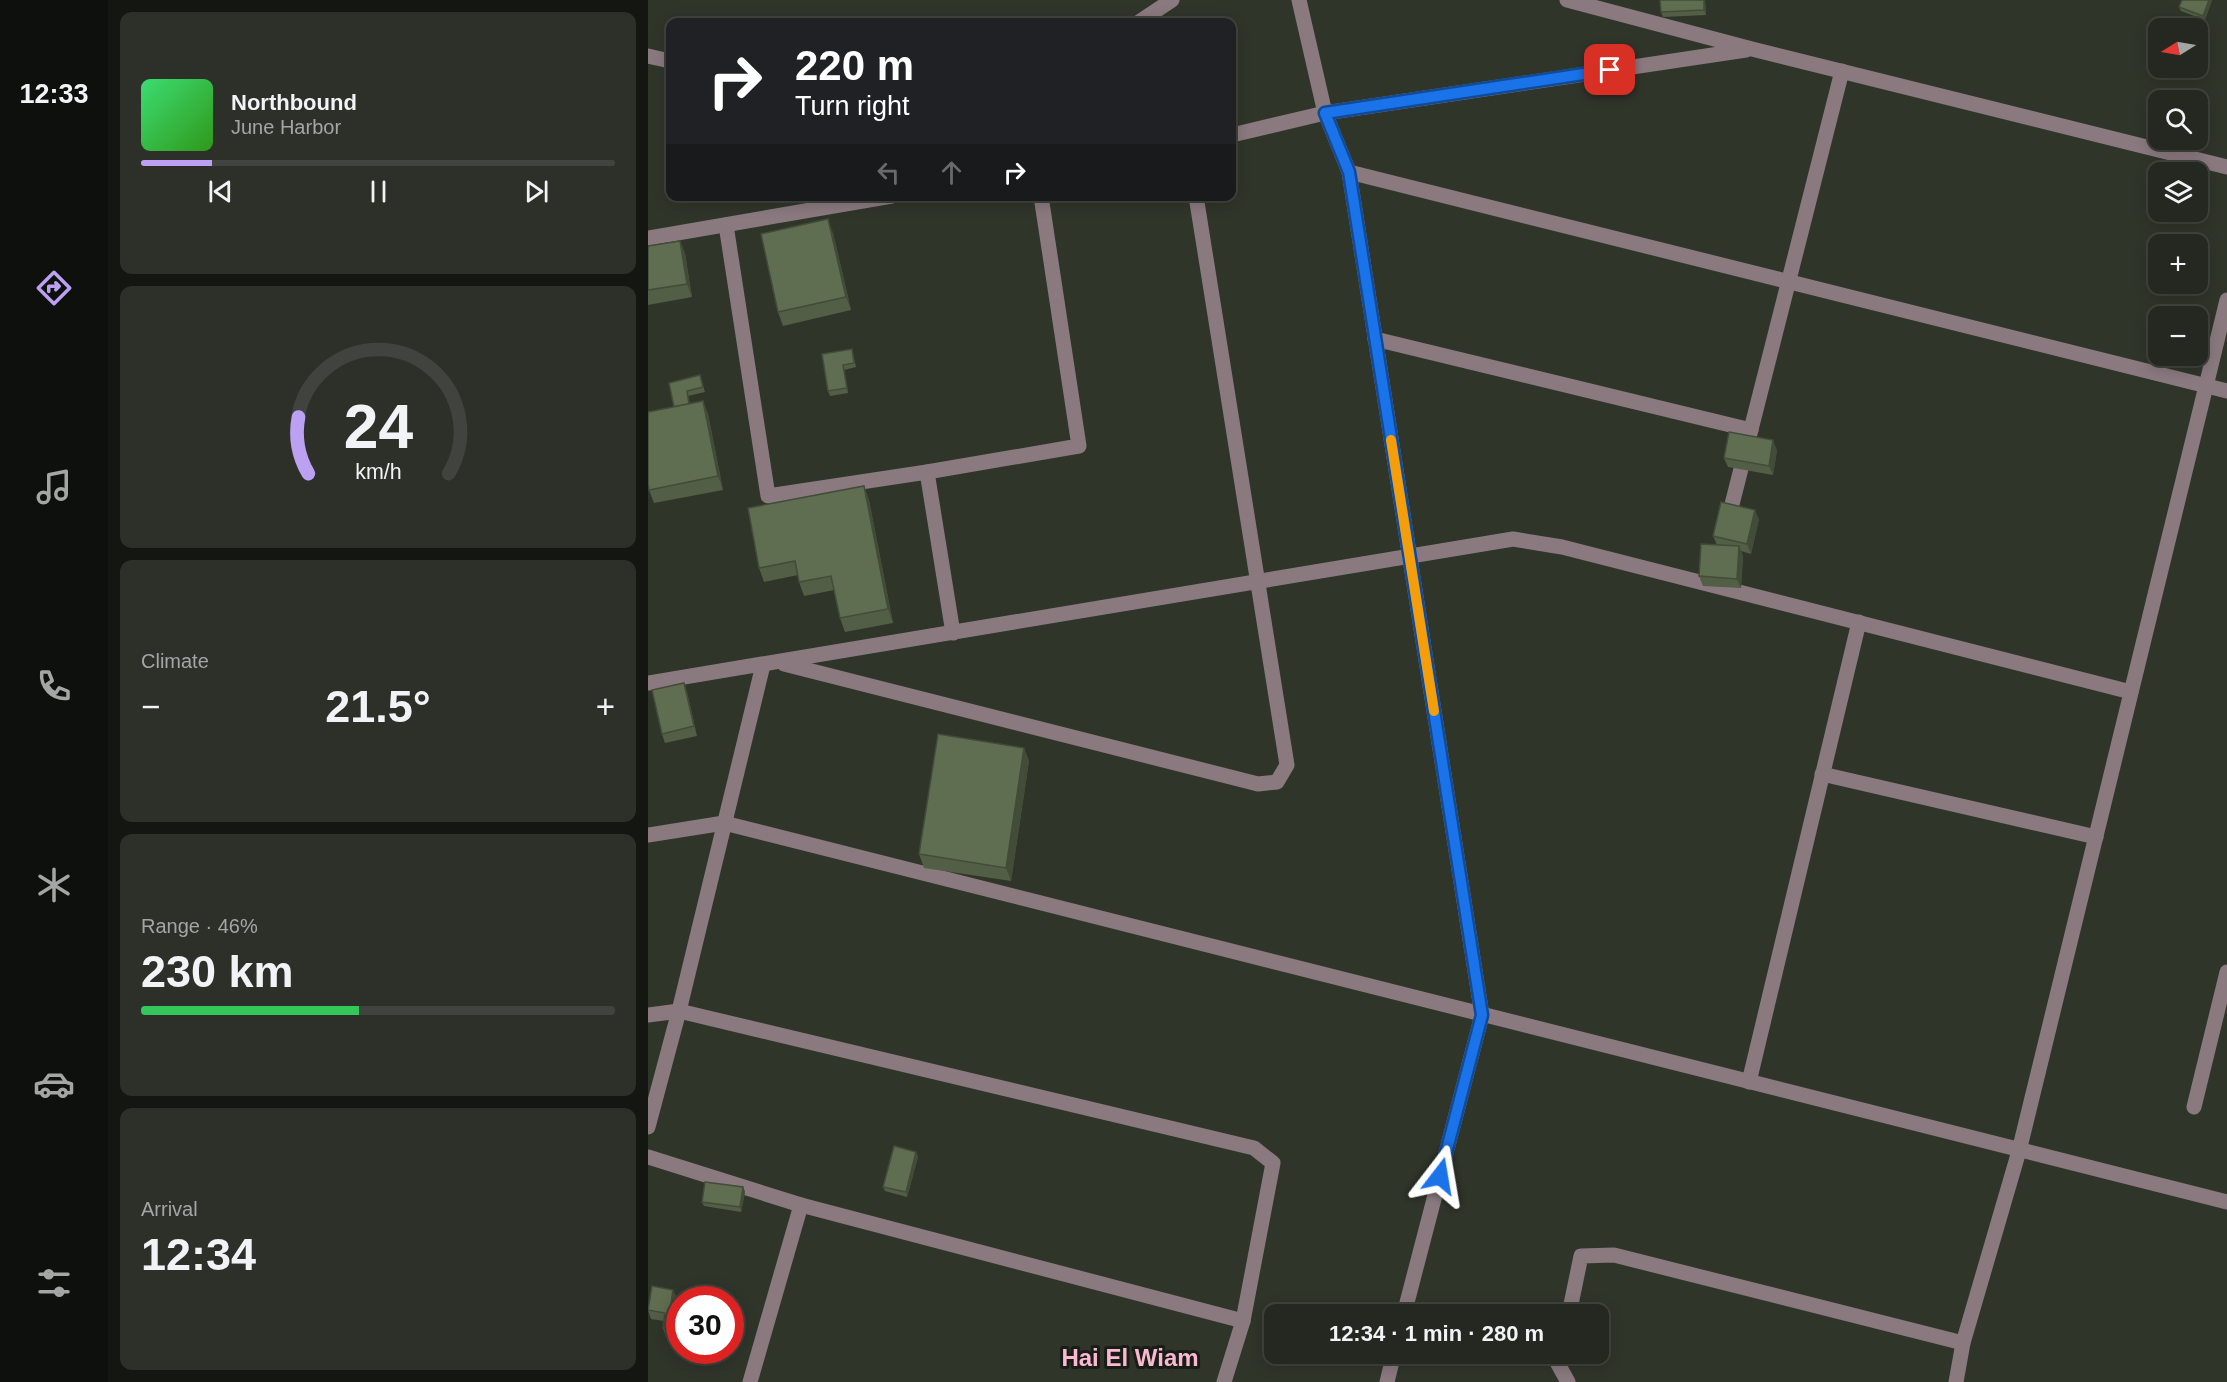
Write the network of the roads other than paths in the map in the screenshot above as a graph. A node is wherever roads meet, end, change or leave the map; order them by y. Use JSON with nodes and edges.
{"nodes":[{"id":1,"x":1172,"y":0,"type":"edge"},
{"id":2,"x":1299,"y":0,"type":"edge"},
{"id":3,"x":1567,"y":0,"type":"edge"},
{"id":4,"x":1145,"y":18,"type":"edge"},
{"id":5,"x":1752,"y":49,"type":"junction"},
{"id":6,"x":648,"y":56,"type":"edge"},
{"id":7,"x":666,"y":60,"type":"edge"},
{"id":8,"x":1842,"y":71,"type":"junction"},
{"id":9,"x":1325,"y":113,"type":"junction"},
{"id":10,"x":1236,"y":134,"type":"edge"},
{"id":11,"x":2227,"y":167,"type":"edge"},
{"id":12,"x":1349,"y":172,"type":"junction"},
{"id":13,"x":865,"y":201,"type":"edge"},
{"id":14,"x":1042,"y":201,"type":"edge"},
{"id":15,"x":1197,"y":201,"type":"edge"},
{"id":16,"x":726,"y":225,"type":"junction"},
{"id":17,"x":648,"y":238,"type":"edge"},
{"id":18,"x":1788,"y":282,"type":"junction"},
{"id":19,"x":2227,"y":300,"type":"edge"},
{"id":20,"x":1375,"y":339,"type":"junction"},
{"id":21,"x":2206,"y":386,"type":"junction"},
{"id":22,"x":2227,"y":391,"type":"edge"},
{"id":23,"x":1751,"y":430,"type":"junction"},
{"id":24,"x":927,"y":472,"type":"junction"},
{"id":25,"x":1722,"y":541,"type":"edge"},
{"id":26,"x":1410,"y":555,"type":"junction"},
{"id":27,"x":1257,"y":581,"type":"junction"},
{"id":28,"x":1858,"y":622,"type":"junction"},
{"id":29,"x":952,"y":633,"type":"junction"},
{"id":30,"x":771,"y":664,"type":"junction"},
{"id":31,"x":648,"y":683,"type":"edge"},
{"id":32,"x":2131,"y":692,"type":"junction"},
{"id":33,"x":1822,"y":774,"type":"junction"},
{"id":34,"x":724,"y":824,"type":"junction"},
{"id":35,"x":648,"y":835,"type":"edge"},
{"id":36,"x":2096,"y":837,"type":"junction"},
{"id":37,"x":2227,"y":972,"type":"edge"},
{"id":38,"x":679,"y":1011,"type":"junction"},
{"id":39,"x":648,"y":1015,"type":"edge"},
{"id":40,"x":1482,"y":1015,"type":"junction"},
{"id":41,"x":1749,"y":1082,"type":"junction"},
{"id":42,"x":2194,"y":1107,"type":"dead end"},
{"id":43,"x":648,"y":1127,"type":"edge"},
{"id":44,"x":2019,"y":1151,"type":"junction"},
{"id":45,"x":648,"y":1157,"type":"edge"},
{"id":46,"x":2227,"y":1202,"type":"edge"},
{"id":47,"x":801,"y":1205,"type":"junction"},
{"id":48,"x":1407,"y":1304,"type":"edge"},
{"id":49,"x":1571,"y":1304,"type":"edge"},
{"id":50,"x":1243,"y":1321,"type":"junction"},
{"id":51,"x":1963,"y":1344,"type":"junction"},
{"id":52,"x":1391,"y":1364,"type":"edge"},
{"id":53,"x":1558,"y":1364,"type":"edge"},
{"id":54,"x":750,"y":1382,"type":"edge"},
{"id":55,"x":1224,"y":1382,"type":"edge"},
{"id":56,"x":1387,"y":1382,"type":"edge"},
{"id":57,"x":1568,"y":1382,"type":"edge"},
{"id":58,"x":1956,"y":1382,"type":"edge"}],
"edges":[{"from":1,"to":4,"type":"street"},
{"from":2,"to":9,"type":"street"},
{"from":3,"to":5,"type":"street"},
{"from":5,"to":8,"type":"street"},
{"from":5,"to":9,"type":"street"},
{"from":6,"to":7,"type":"street"},
{"from":8,"to":11,"type":"street"},
{"from":8,"to":18,"type":"street"},
{"from":9,"to":10,"type":"street"},
{"from":9,"to":12,"type":"street"},
{"from":12,"to":18,"type":"street"},
{"from":12,"to":20,"type":"street"},
{"from":13,"to":16,"type":"street"},
{"from":14,"to":24,"type":"street"},
{"from":15,"to":27,"type":"street"},
{"from":16,"to":17,"type":"street"},
{"from":16,"to":24,"type":"street"},
{"from":18,"to":21,"type":"street"},
{"from":18,"to":23,"type":"street"},
{"from":19,"to":21,"type":"street"},
{"from":20,"to":23,"type":"street"},
{"from":20,"to":26,"type":"street"},
{"from":21,"to":22,"type":"street"},
{"from":21,"to":32,"type":"street"},
{"from":23,"to":25,"type":"street"},
{"from":24,"to":29,"type":"street"},
{"from":26,"to":27,"type":"street"},
{"from":26,"to":28,"type":"street"},
{"from":26,"to":40,"type":"street"},
{"from":27,"to":29,"type":"street"},
{"from":27,"to":30,"type":"street"},
{"from":28,"to":32,"type":"street"},
{"from":28,"to":33,"type":"street"},
{"from":29,"to":30,"type":"street"},
{"from":30,"to":31,"type":"street"},
{"from":30,"to":34,"type":"street"},
{"from":32,"to":36,"type":"street"},
{"from":33,"to":36,"type":"street"},
{"from":33,"to":41,"type":"street"},
{"from":34,"to":35,"type":"street"},
{"from":34,"to":38,"type":"street"},
{"from":34,"to":40,"type":"street"},
{"from":36,"to":44,"type":"street"},
{"from":37,"to":42,"type":"street"},
{"from":38,"to":39,"type":"street"},
{"from":38,"to":43,"type":"street"},
{"from":38,"to":50,"type":"street"},
{"from":40,"to":41,"type":"street"},
{"from":40,"to":48,"type":"street"},
{"from":41,"to":44,"type":"street"},
{"from":44,"to":46,"type":"street"},
{"from":44,"to":51,"type":"street"},
{"from":45,"to":47,"type":"street"},
{"from":47,"to":50,"type":"street"},
{"from":47,"to":54,"type":"street"},
{"from":49,"to":51,"type":"street"},
{"from":50,"to":55,"type":"street"},
{"from":51,"to":58,"type":"street"},
{"from":52,"to":56,"type":"street"},
{"from":53,"to":57,"type":"street"}]}
